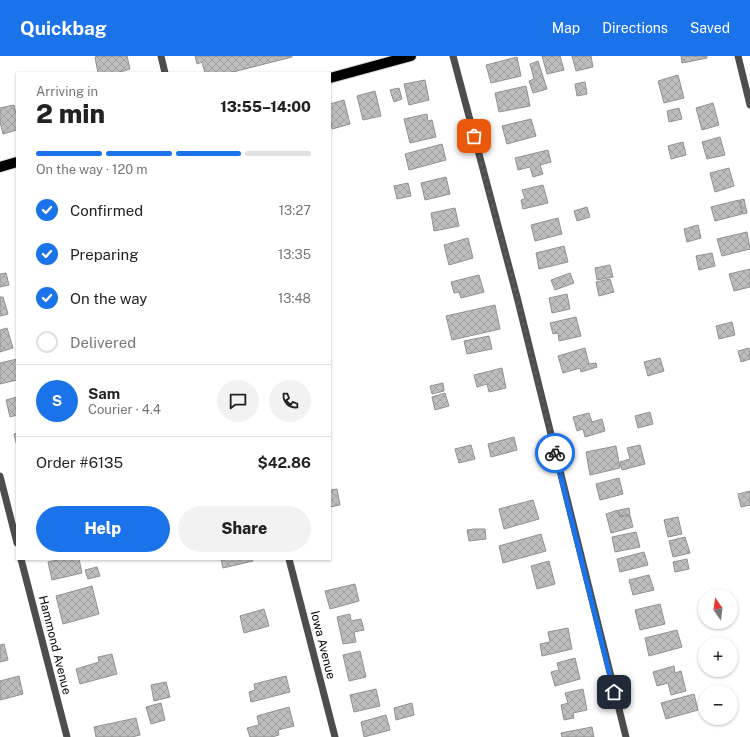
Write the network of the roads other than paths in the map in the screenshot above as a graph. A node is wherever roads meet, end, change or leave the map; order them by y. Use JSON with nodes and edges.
{"nodes":[{"id":1,"x":161,"y":56,"type":"edge"},
{"id":2,"x":410,"y":56,"type":"edge"},
{"id":3,"x":453,"y":56,"type":"edge"},
{"id":4,"x":738,"y":56,"type":"edge"},
{"id":5,"x":165,"y":72,"type":"edge"},
{"id":6,"x":331,"y":78,"type":"edge"},
{"id":7,"x":750,"y":105,"type":"edge"},
{"id":8,"x":16,"y":162,"type":"edge"},
{"id":9,"x":0,"y":167,"type":"edge"},
{"id":10,"x":0,"y":476,"type":"edge"},
{"id":11,"x":16,"y":539,"type":"edge"},
{"id":12,"x":21,"y":560,"type":"edge"},
{"id":13,"x":289,"y":560,"type":"edge"},
{"id":14,"x":67,"y":737,"type":"edge"},
{"id":15,"x":335,"y":737,"type":"edge"},
{"id":16,"x":626,"y":737,"type":"edge"}],
"edges":[{"from":1,"to":5,"type":"street"},
{"from":2,"to":6,"type":"main road"},
{"from":3,"to":16,"type":"street"},
{"from":4,"to":7,"type":"street"},
{"from":8,"to":9,"type":"main road"},
{"from":10,"to":11,"type":"street"},
{"from":12,"to":14,"type":"street","name":"Hammond Avenue"},
{"from":13,"to":15,"type":"street","name":"Iowa Avenue"}]}
